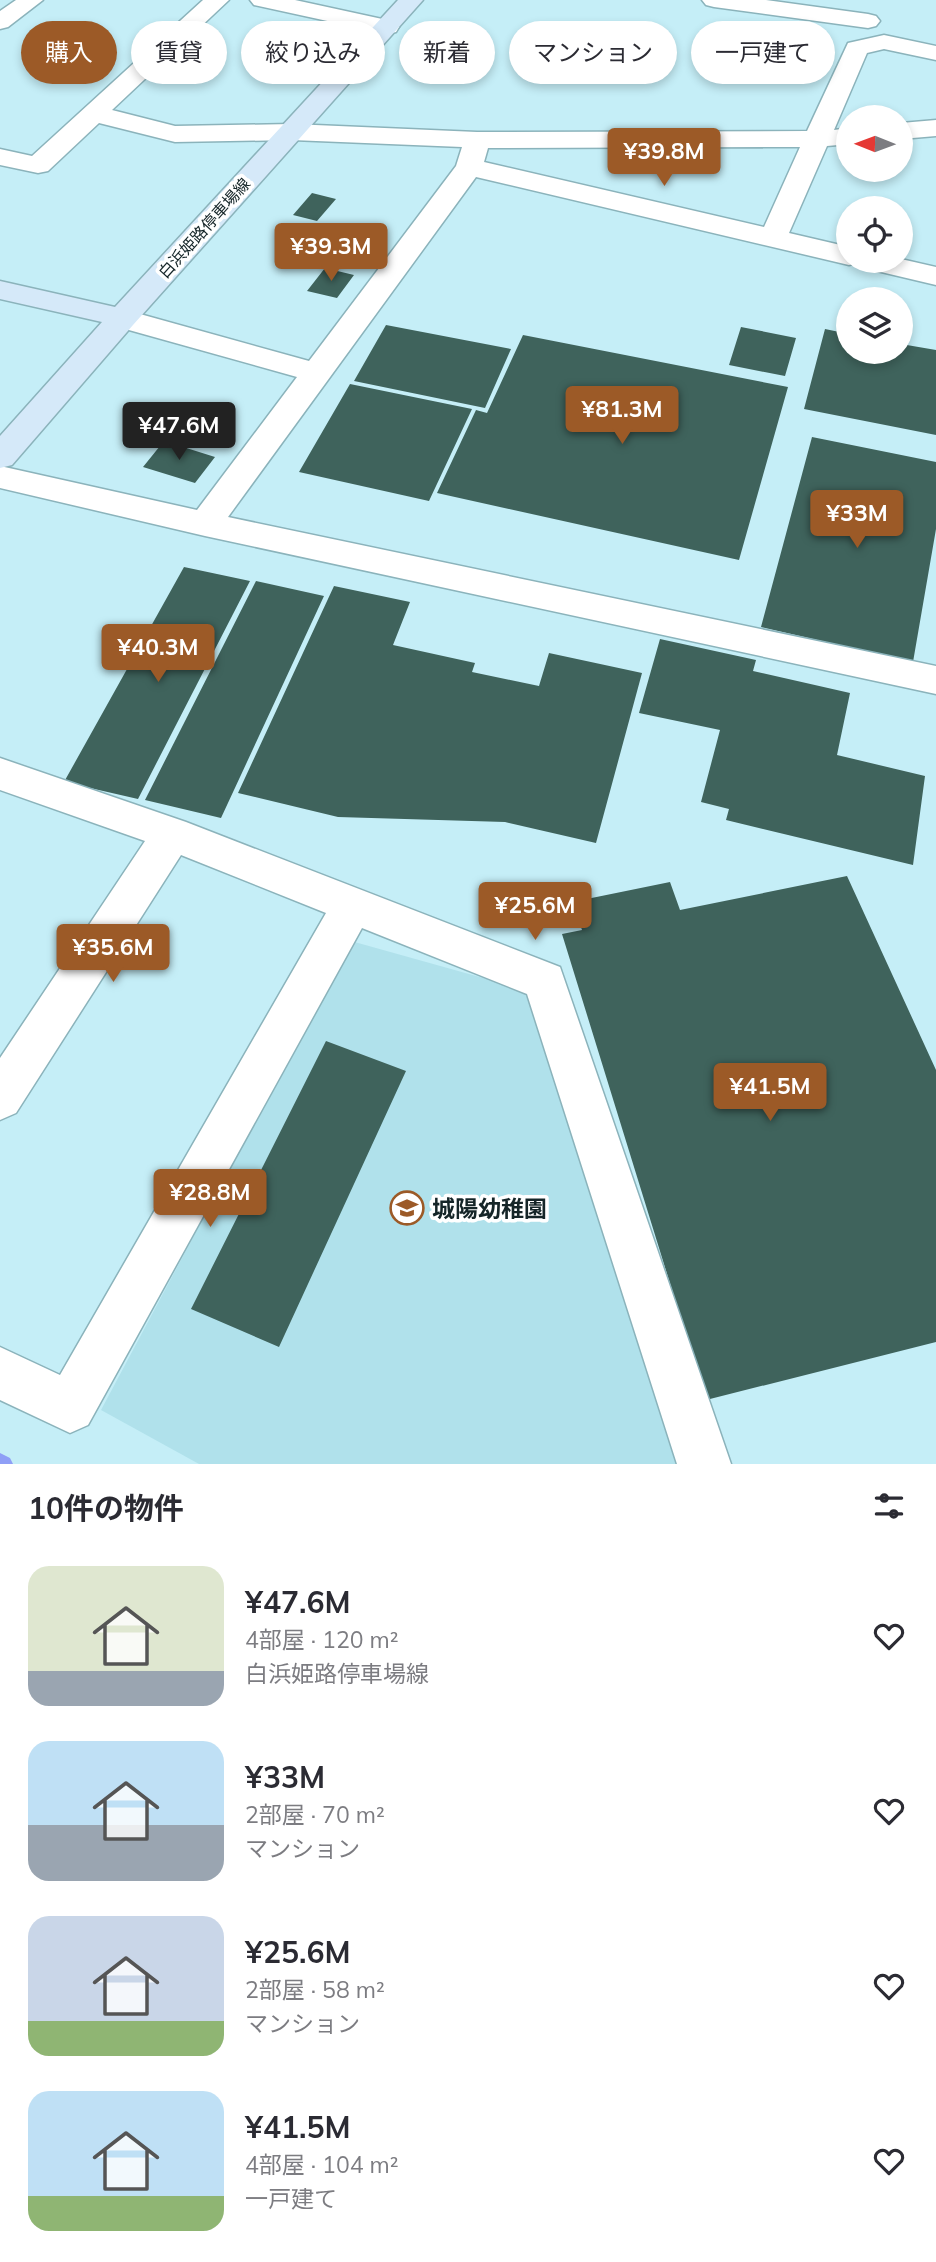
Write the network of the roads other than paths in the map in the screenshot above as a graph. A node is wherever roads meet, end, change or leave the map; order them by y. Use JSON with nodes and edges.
{"nodes":[{"id":1,"x":31,"y":0,"type":"edge"},
{"id":2,"x":216,"y":0,"type":"edge"},
{"id":3,"x":262,"y":0,"type":"edge"},
{"id":4,"x":411,"y":0,"type":"edge"},
{"id":5,"x":714,"y":0,"type":"edge"},
{"id":6,"x":873,"y":10,"type":"edge"},
{"id":7,"x":0,"y":22,"type":"edge"},
{"id":8,"x":387,"y":27,"type":"junction"},
{"id":9,"x":884,"y":42,"type":"junction"},
{"id":10,"x":936,"y":53,"type":"edge"},
{"id":11,"x":95,"y":114,"type":"junction"},
{"id":12,"x":936,"y":128,"type":"edge"},
{"id":13,"x":914,"y":130,"type":"edge"},
{"id":14,"x":292,"y":132,"type":"junction"},
{"id":15,"x":836,"y":137,"type":"edge"},
{"id":16,"x":817,"y":139,"type":"junction"},
{"id":17,"x":473,"y":154,"type":"junction"},
{"id":18,"x":0,"y":157,"type":"edge"},
{"id":19,"x":773,"y":238,"type":"junction"},
{"id":20,"x":836,"y":253,"type":"edge"},
{"id":21,"x":913,"y":268,"type":"edge"},
{"id":22,"x":934,"y":271,"type":"edge"},
{"id":23,"x":0,"y":290,"type":"edge"},
{"id":24,"x":122,"y":318,"type":"junction"},
{"id":25,"x":317,"y":373,"type":"junction"},
{"id":26,"x":0,"y":457,"type":"edge"},
{"id":27,"x":0,"y":477,"type":"edge"},
{"id":28,"x":205,"y":524,"type":"junction"},
{"id":29,"x":936,"y":680,"type":"edge"},
{"id":30,"x":3,"y":779,"type":"edge"},
{"id":31,"x":172,"y":834,"type":"junction"},
{"id":32,"x":353,"y":904,"type":"junction"},
{"id":33,"x":0,"y":1098,"type":"edge"},
{"id":34,"x":0,"y":1373,"type":"edge"},
{"id":35,"x":704,"y":1464,"type":"edge"}],
"edges":[{"from":1,"to":7,"type":"street"},
{"from":2,"to":11,"type":"street"},
{"from":3,"to":8,"type":"street"},
{"from":4,"to":8,"type":"main road","name":"白浜姫路停車場線"},
{"from":5,"to":6,"type":"street"},
{"from":6,"to":9,"type":"street"},
{"from":8,"to":14,"type":"main road","name":"白浜姫路停車場線"},
{"from":9,"to":10,"type":"street"},
{"from":9,"to":16,"type":"street"},
{"from":11,"to":14,"type":"street"},
{"from":11,"to":18,"type":"street"},
{"from":12,"to":13,"type":"street"},
{"from":14,"to":17,"type":"street"},
{"from":14,"to":24,"type":"main road","name":"白浜姫路停車場線"},
{"from":15,"to":16,"type":"street"},
{"from":16,"to":17,"type":"street"},
{"from":16,"to":19,"type":"street"},
{"from":17,"to":19,"type":"street"},
{"from":17,"to":25,"type":"street"},
{"from":19,"to":20,"type":"street"},
{"from":21,"to":22,"type":"street"},
{"from":23,"to":24,"type":"main road"},
{"from":24,"to":25,"type":"street"},
{"from":24,"to":26,"type":"main road","name":"白浜姫路停車場線"},
{"from":25,"to":28,"type":"street"},
{"from":27,"to":28,"type":"street"},
{"from":28,"to":29,"type":"street"},
{"from":30,"to":31,"type":"street"},
{"from":31,"to":32,"type":"street"},
{"from":31,"to":33,"type":"street"},
{"from":32,"to":34,"type":"street"},
{"from":32,"to":35,"type":"street"}]}
